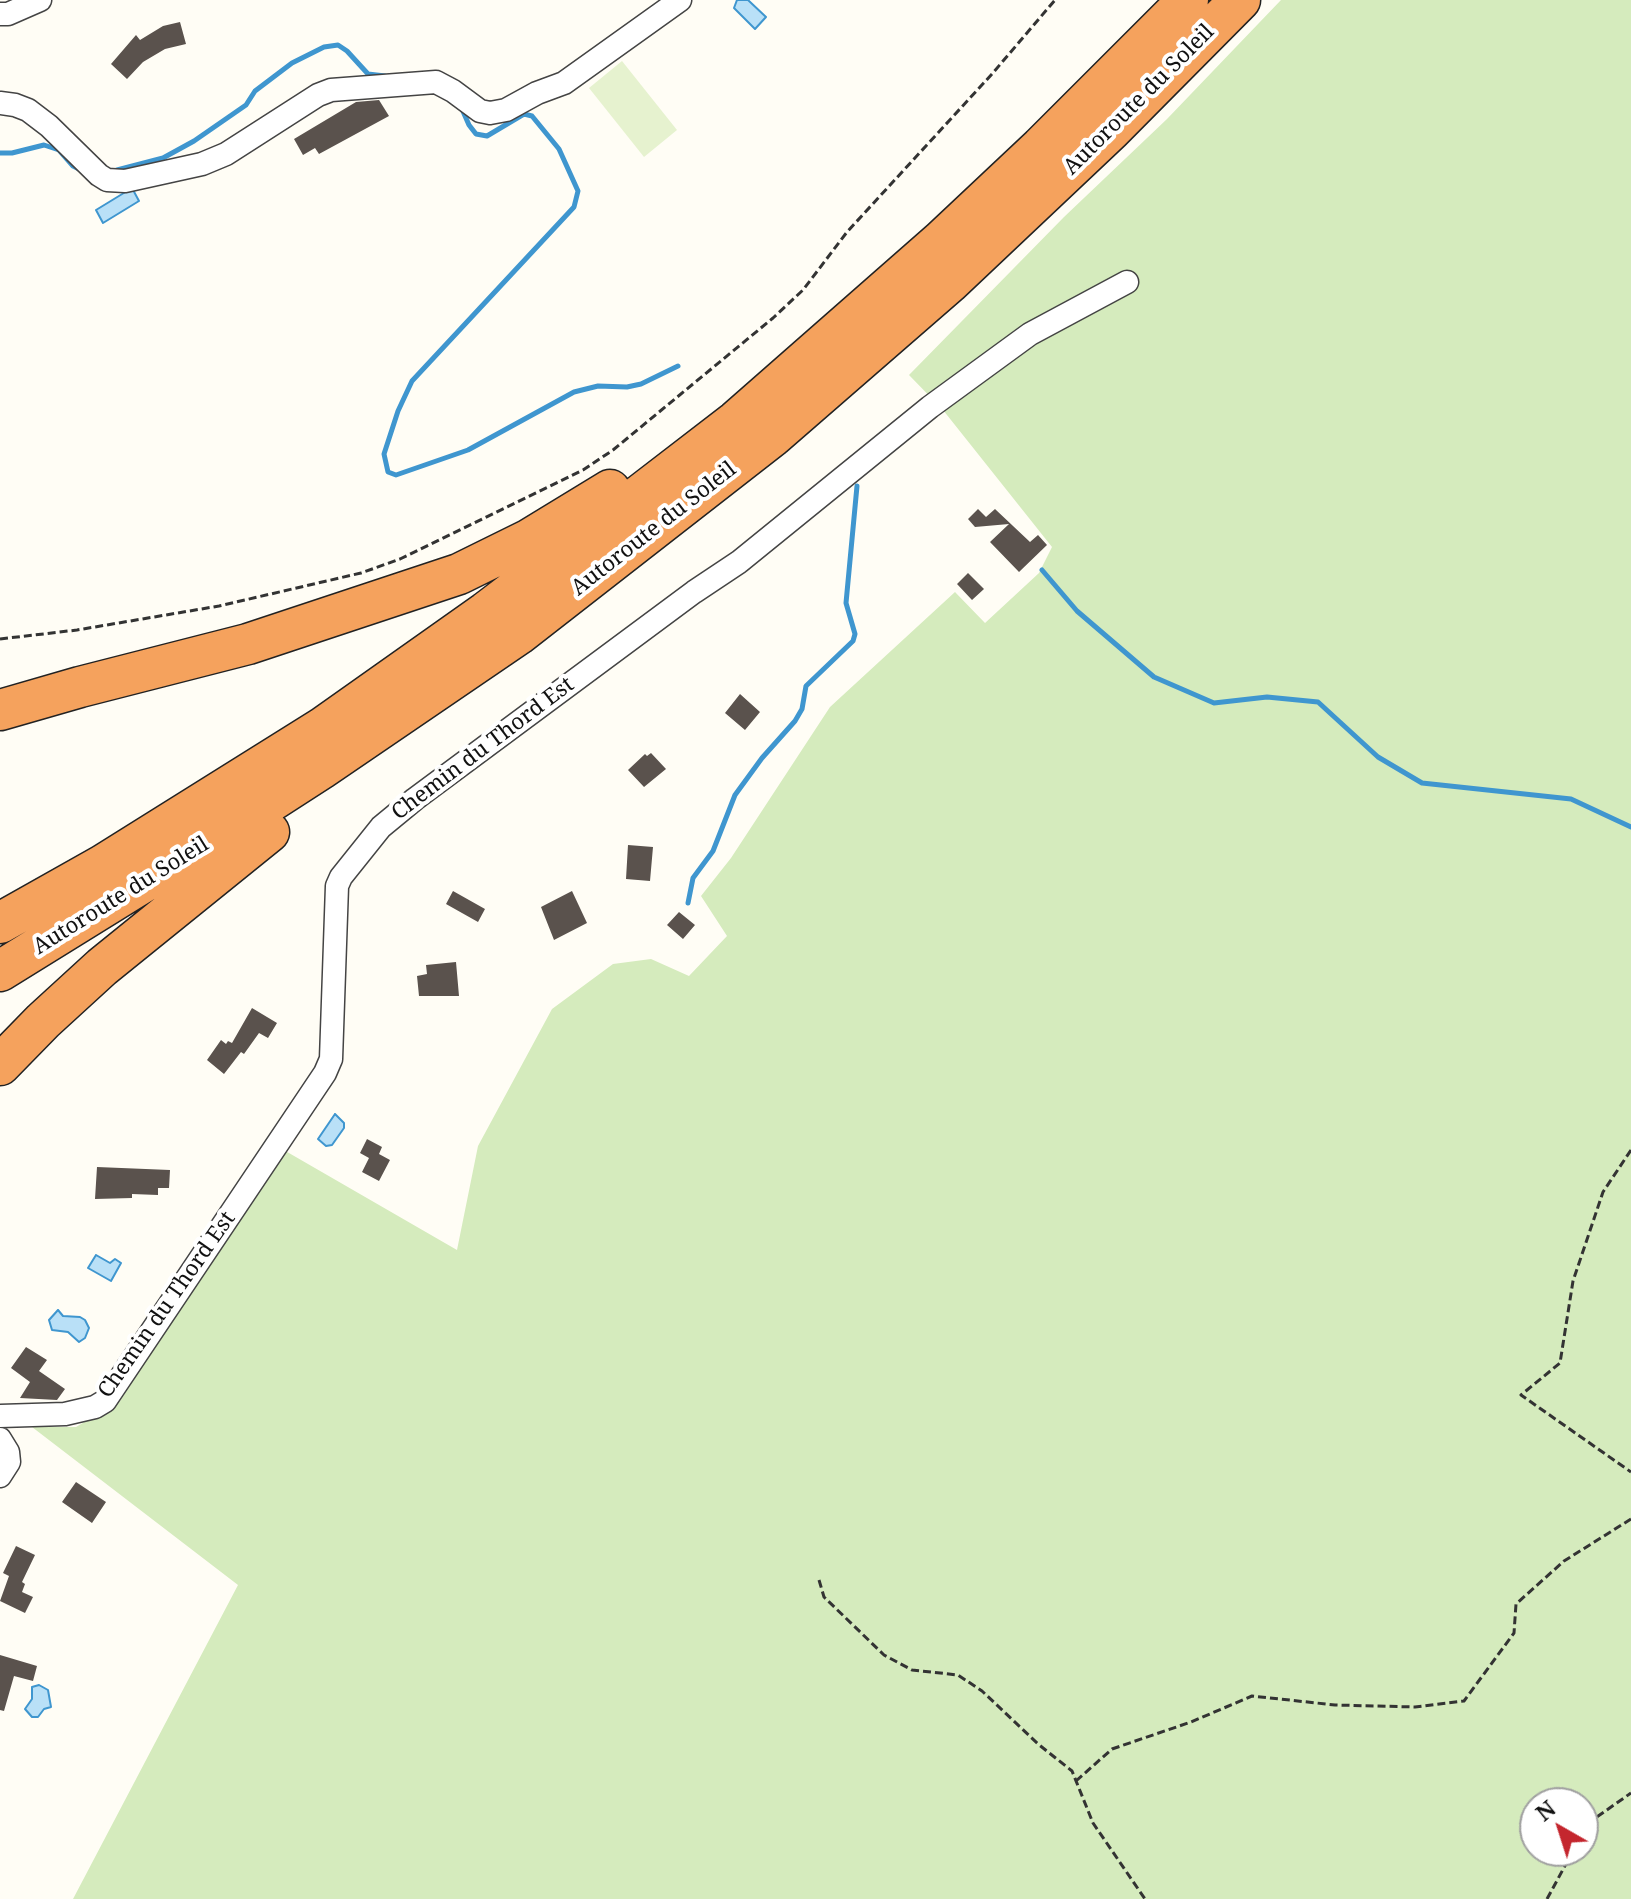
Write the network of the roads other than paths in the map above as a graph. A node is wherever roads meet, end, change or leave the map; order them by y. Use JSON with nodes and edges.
{"nodes":[{"id":1,"x":40,"y":0,"type":"edge"},
{"id":2,"x":680,"y":0,"type":"edge"},
{"id":3,"x":1168,"y":0,"type":"edge"},
{"id":4,"x":1188,"y":0,"type":"edge"},
{"id":5,"x":1240,"y":0,"type":"edge"},
{"id":6,"x":0,"y":14,"type":"edge"},
{"id":7,"x":0,"y":103,"type":"edge"},
{"id":8,"x":1127,"y":282,"type":"dead end"},
{"id":9,"x":519,"y":634,"type":"junction"},
{"id":10,"x":0,"y":710,"type":"edge"},
{"id":11,"x":0,"y":923,"type":"edge"},
{"id":12,"x":0,"y":971,"type":"edge"},
{"id":13,"x":0,"y":1065,"type":"edge"},
{"id":14,"x":0,"y":1416,"type":"edge"},
{"id":15,"x":0,"y":1439,"type":"edge"},
{"id":16,"x":0,"y":1476,"type":"edge"}],
"edges":[{"from":1,"to":6,"type":"street"},
{"from":2,"to":7,"type":"street"},
{"from":3,"to":10,"type":"highway"},
{"from":4,"to":11,"type":"highway","name":"Autoroute du Soleil"},
{"from":5,"to":9,"type":"highway","name":"Autoroute du Soleil"},
{"from":8,"to":14,"type":"street","name":"Chemin du Thord Est"},
{"from":9,"to":12,"type":"highway","name":"Autoroute du Soleil"},
{"from":9,"to":13,"type":"highway"},
{"from":15,"to":16,"type":"street"}]}
